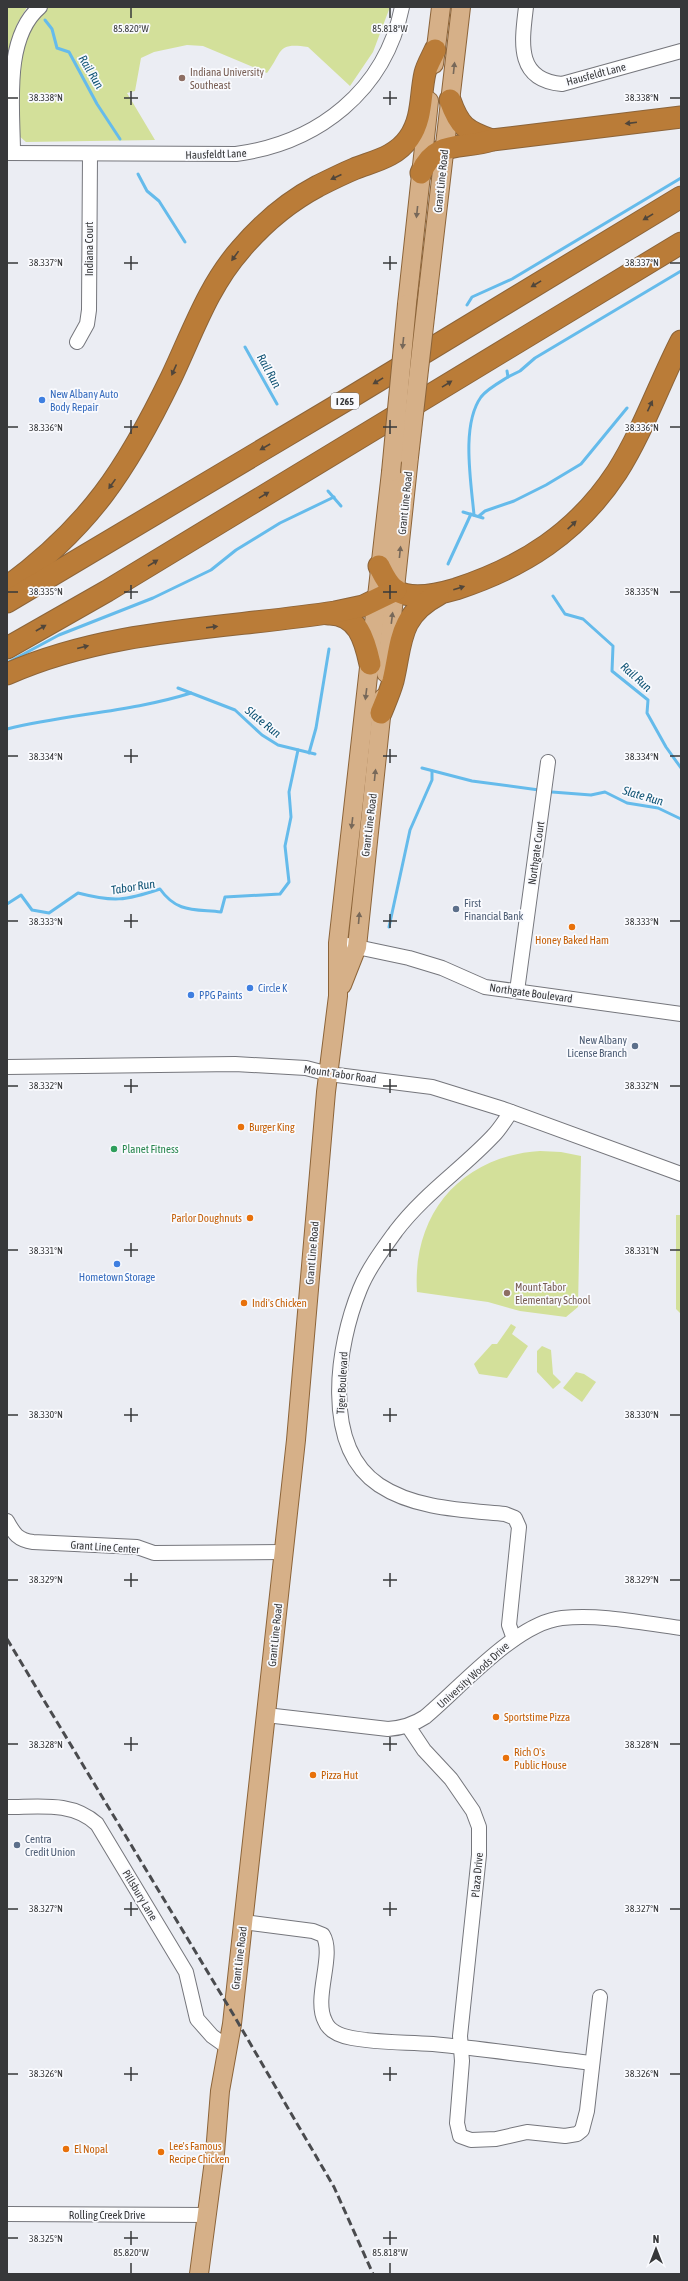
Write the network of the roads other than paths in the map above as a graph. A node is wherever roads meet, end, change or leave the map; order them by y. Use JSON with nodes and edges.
{"nodes":[{"id":1,"x":40,"y":7,"type":"edge"},
{"id":2,"x":402,"y":7,"type":"edge"},
{"id":3,"x":441,"y":7,"type":"edge"},
{"id":4,"x":460,"y":7,"type":"edge"},
{"id":5,"x":526,"y":7,"type":"edge"},
{"id":6,"x":435,"y":50,"type":"junction"},
{"id":7,"x":681,"y":51,"type":"edge"},
{"id":8,"x":450,"y":100,"type":"junction"},
{"id":9,"x":681,"y":118,"type":"edge"},
{"id":10,"x":492,"y":140,"type":"junction"},
{"id":11,"x":10,"y":153,"type":"edge"},
{"id":12,"x":90,"y":154,"type":"junction"},
{"id":13,"x":392,"y":154,"type":"junction"},
{"id":14,"x":432,"y":159,"type":"junction"},
{"id":15,"x":681,"y":197,"type":"edge"},
{"id":16,"x":681,"y":243,"type":"edge"},
{"id":17,"x":681,"y":341,"type":"edge"},
{"id":18,"x":77,"y":342,"type":"dead end"},
{"id":19,"x":379,"y":566,"type":"joint"},
{"id":20,"x":7,"y":587,"type":"edge"},
{"id":21,"x":387,"y":595,"type":"junction"},
{"id":22,"x":438,"y":595,"type":"junction"},
{"id":23,"x":7,"y":602,"type":"edge"},
{"id":24,"x":318,"y":615,"type":"junction"},
{"id":25,"x":7,"y":648,"type":"edge"},
{"id":26,"x":370,"y":664,"type":"junction"},
{"id":27,"x":7,"y":674,"type":"edge"},
{"id":28,"x":381,"y":713,"type":"junction"},
{"id":29,"x":548,"y":762,"type":"dead end"},
{"id":30,"x":338,"y":942,"type":"junction"},
{"id":31,"x":356,"y":947,"type":"junction"},
{"id":32,"x":517,"y":991,"type":"junction"},
{"id":33,"x":338,"y":996,"type":"junction"},
{"id":34,"x":681,"y":1014,"type":"edge"},
{"id":35,"x":7,"y":1066,"type":"edge"},
{"id":36,"x":329,"y":1074,"type":"junction"},
{"id":37,"x":511,"y":1112,"type":"junction"},
{"id":38,"x":681,"y":1174,"type":"edge"},
{"id":39,"x":7,"y":1521,"type":"edge"},
{"id":40,"x":284,"y":1552,"type":"junction"},
{"id":41,"x":680,"y":1628,"type":"edge"},
{"id":42,"x":514,"y":1639,"type":"junction"},
{"id":43,"x":266,"y":1715,"type":"junction"},
{"id":44,"x":408,"y":1726,"type":"junction"},
{"id":45,"x":7,"y":1806,"type":"edge"},
{"id":46,"x":243,"y":1922,"type":"junction"},
{"id":47,"x":600,"y":1997,"type":"dead end"},
{"id":48,"x":226,"y":2046,"type":"junction"},
{"id":49,"x":461,"y":2048,"type":"junction"},
{"id":50,"x":592,"y":2063,"type":"junction"},
{"id":51,"x":7,"y":2214,"type":"edge"},
{"id":52,"x":207,"y":2215,"type":"junction"},
{"id":53,"x":200,"y":2274,"type":"edge"}],
"edges":[{"from":1,"to":11,"type":"street"},
{"from":2,"to":12,"type":"street","name":"Hausfeldt Lane"},
{"from":3,"to":6,"type":"main road","name":"Grant Line Road"},
{"from":8,"to":4,"type":"main road","name":"Grant Line Road","one_way":true},
{"from":5,"to":7,"type":"street","name":"Hausfeldt Lane"},
{"from":6,"to":13,"type":"highway"},
{"from":6,"to":14,"type":"main road","name":"Grant Line Road"},
{"from":8,"to":10,"type":"highway"},
{"from":8,"to":14,"type":"main road","name":"Grant Line Road"},
{"from":9,"to":10,"type":"highway","one_way":true},
{"from":10,"to":14,"type":"highway"},
{"from":11,"to":12,"type":"street","name":"Hausfeldt Lane"},
{"from":12,"to":18,"type":"street","name":"Indiana Court"},
{"from":13,"to":14,"type":"highway"},
{"from":13,"to":20,"type":"highway","one_way":true},
{"from":14,"to":19,"type":"main road","name":"Grant Line Road","one_way":true,"bridge":true},
{"from":21,"to":14,"type":"main road","name":"Grant Line Road","one_way":true,"bridge":true},
{"from":15,"to":23,"type":"highway","number":"I 265","one_way":true},
{"from":25,"to":16,"type":"highway","one_way":true},
{"from":22,"to":17,"type":"highway","one_way":true},
{"from":19,"to":21,"type":"highway"},
{"from":21,"to":22,"type":"highway"},
{"from":21,"to":24,"type":"highway"},
{"from":21,"to":26,"type":"main road","name":"Grant Line Road"},
{"from":28,"to":21,"type":"main road","name":"Grant Line Road","one_way":true},
{"from":22,"to":28,"type":"highway"},
{"from":24,"to":26,"type":"highway"},
{"from":27,"to":24,"type":"highway","one_way":true},
{"from":26,"to":30,"type":"main road","name":"Grant Line Road","one_way":true},
{"from":31,"to":28,"type":"main road","name":"Grant Line Road","one_way":true},
{"from":29,"to":32,"type":"street","name":"Northgate Court"},
{"from":30,"to":31,"type":"street","name":"Northgate Boulevard"},
{"from":30,"to":33,"type":"main road","name":"Grant Line Road"},
{"from":31,"to":32,"type":"street","name":"Northgate Boulevard"},
{"from":31,"to":33,"type":"main road","name":"Grant Line Road"},
{"from":32,"to":34,"type":"street","name":"Northgate Boulevard"},
{"from":33,"to":36,"type":"main road","name":"Grant Line Road"},
{"from":35,"to":36,"type":"street","name":"Mount Tabor Road"},
{"from":36,"to":37,"type":"street","name":"Mount Tabor Road"},
{"from":36,"to":40,"type":"main road","name":"Grant Line Road"},
{"from":37,"to":38,"type":"street","name":"Mount Tabor Road"},
{"from":37,"to":42,"type":"street","name":"Tiger Boulevard"},
{"from":39,"to":40,"type":"street","name":"Grant Line Center"},
{"from":40,"to":43,"type":"main road","name":"Grant Line Road"},
{"from":41,"to":42,"type":"street","name":"University Woods Drive"},
{"from":42,"to":44,"type":"street","name":"University Woods Drive"},
{"from":43,"to":44,"type":"street","name":"University Woods Drive"},
{"from":43,"to":46,"type":"main road","name":"Grant Line Road"},
{"from":44,"to":49,"type":"street","name":"Plaza Drive"},
{"from":45,"to":48,"type":"street","name":"Pillsbury Lane"},
{"from":46,"to":48,"type":"main road","name":"Grant Line Road"},
{"from":46,"to":49,"type":"street"},
{"from":47,"to":50,"type":"street","name":"Plaza Drive"},
{"from":48,"to":52,"type":"main road","name":"Grant Line Road"},
{"from":49,"to":50,"type":"street"},
{"from":49,"to":50,"type":"street","name":"Plaza Drive"},
{"from":51,"to":52,"type":"street","name":"Rolling Creek Drive"},
{"from":52,"to":53,"type":"main road","name":"Grant Line Road"}]}
